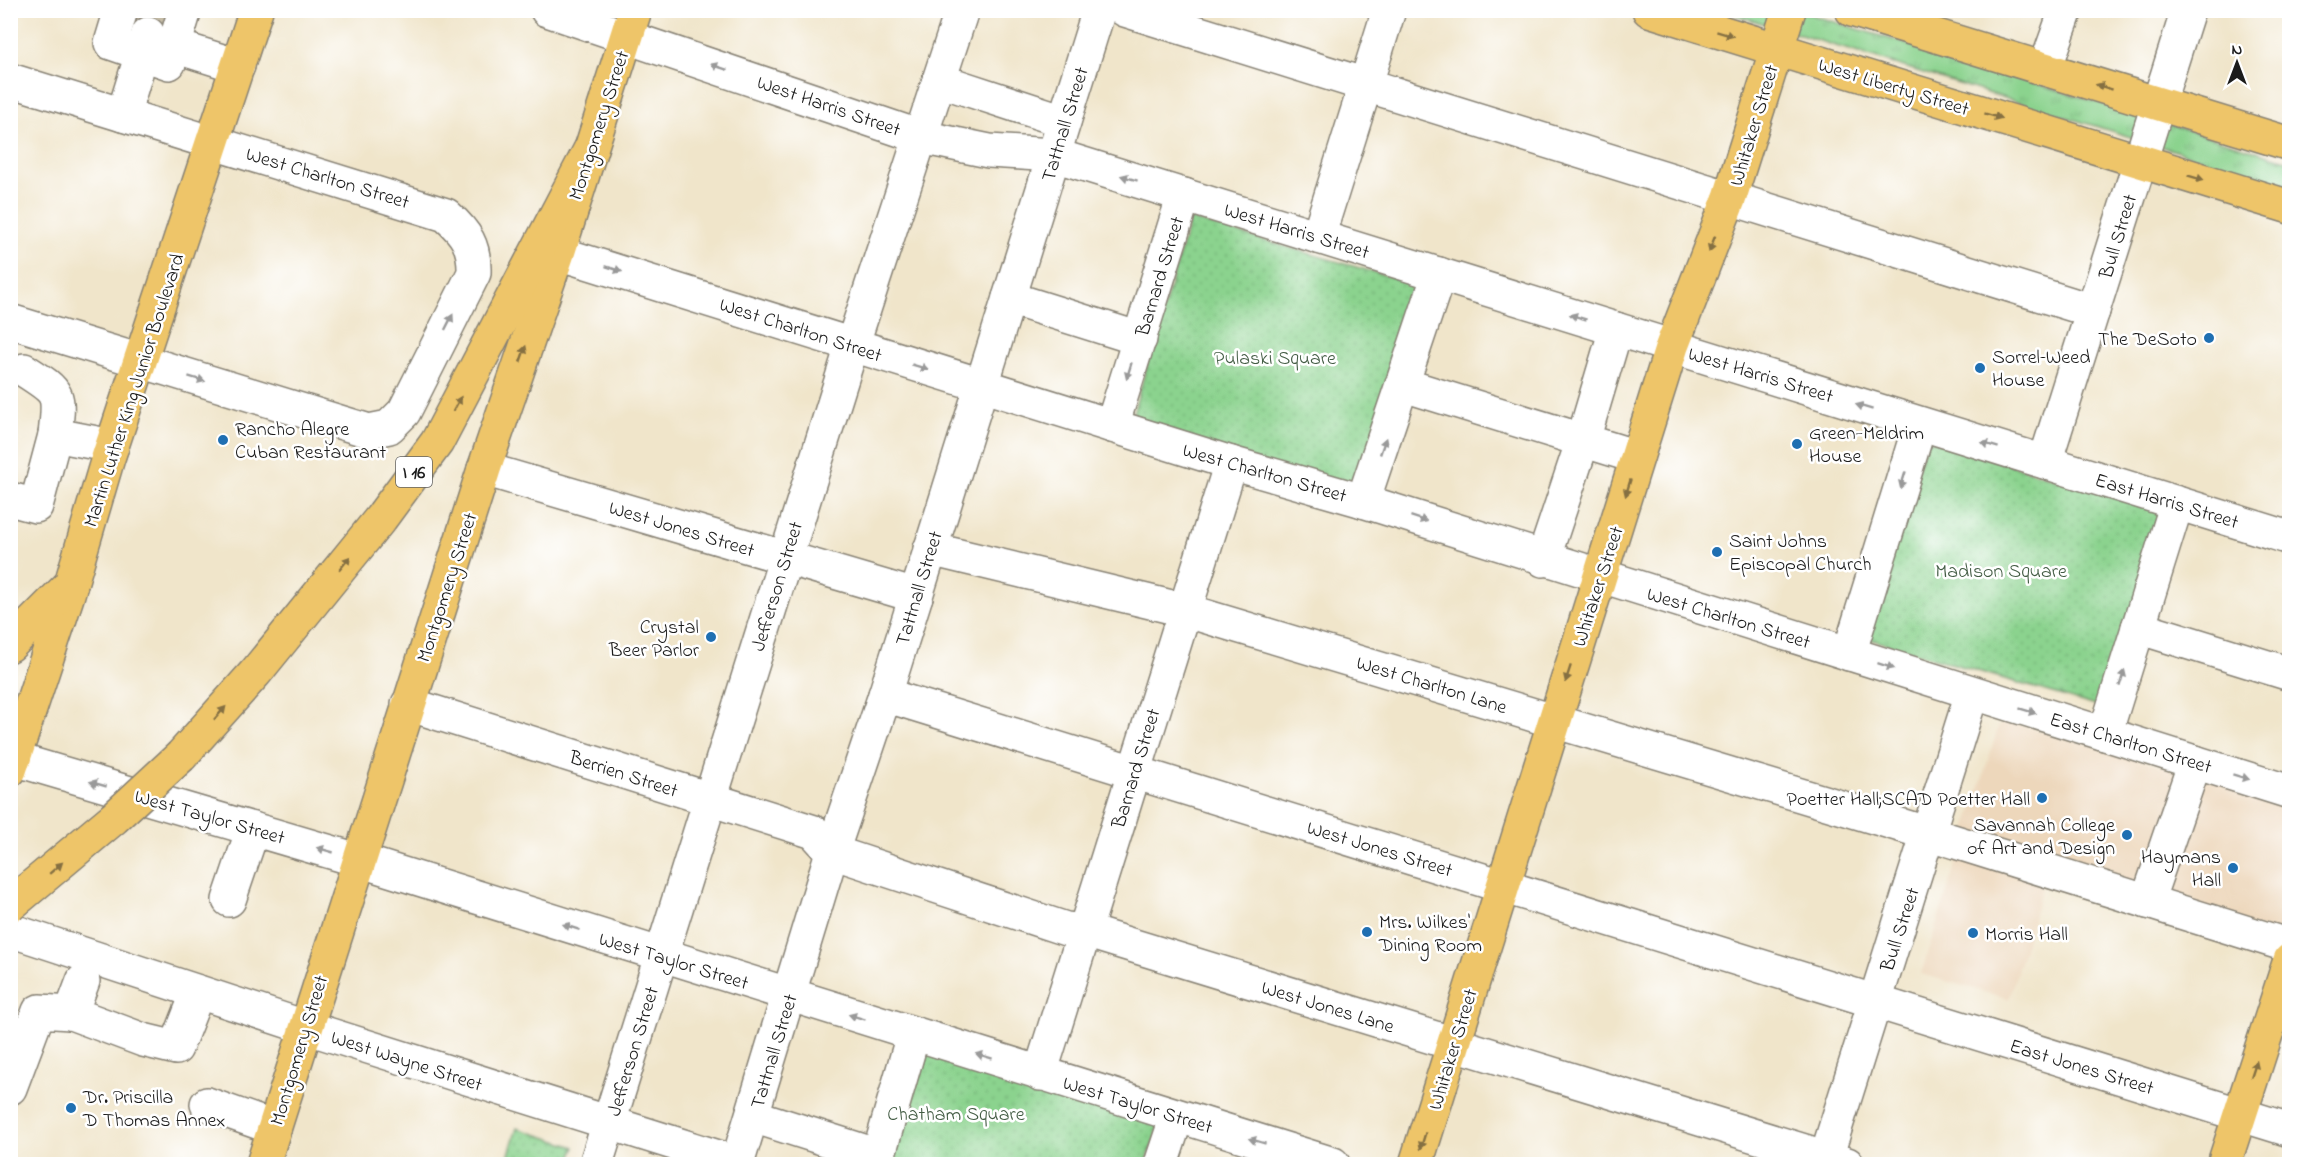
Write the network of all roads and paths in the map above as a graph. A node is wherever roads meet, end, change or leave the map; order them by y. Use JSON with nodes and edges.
{"nodes":[{"id":1,"x":121,"y":10,"type":"tunnel mouth"},
{"id":2,"x":185,"y":10,"type":"edge"},
{"id":3,"x":256,"y":10,"type":"edge"},
{"id":4,"x":547,"y":10,"type":"edge"},
{"id":5,"x":963,"y":10,"type":"edge"},
{"id":6,"x":1099,"y":10,"type":"edge"},
{"id":7,"x":1125,"y":10,"type":"edge"},
{"id":8,"x":1389,"y":10,"type":"edge"},
{"id":9,"x":1648,"y":10,"type":"edge"},
{"id":10,"x":1789,"y":10,"type":"edge"},
{"id":11,"x":1852,"y":10,"type":"edge"},
{"id":12,"x":2066,"y":10,"type":"edge"},
{"id":13,"x":2188,"y":10,"type":"edge"},
{"id":14,"x":631,"y":23,"type":"edge"},
{"id":15,"x":155,"y":45,"type":"junction"},
{"id":16,"x":1776,"y":49,"type":"junction"},
{"id":17,"x":238,"y":66,"type":"junction"},
{"id":18,"x":2045,"y":69,"type":"junction"},
{"id":19,"x":10,"y":80,"type":"edge"},
{"id":20,"x":939,"y":82,"type":"junction"},
{"id":21,"x":1366,"y":85,"type":"junction"},
{"id":22,"x":2160,"y":104,"type":"junction"},
{"id":23,"x":123,"y":115,"type":"junction"},
{"id":24,"x":1064,"y":122,"type":"junction"},
{"id":25,"x":921,"y":136,"type":"junction"},
{"id":26,"x":213,"y":143,"type":"junction"},
{"id":27,"x":2289,"y":144,"type":"edge"},
{"id":28,"x":590,"y":150,"type":"junction"},
{"id":29,"x":1054,"y":155,"type":"junction"},
{"id":30,"x":2140,"y":162,"type":"junction"},
{"id":31,"x":1184,"y":195,"type":"junction"},
{"id":32,"x":1730,"y":197,"type":"junction"},
{"id":33,"x":2289,"y":207,"type":"edge"},
{"id":34,"x":1318,"y":237,"type":"junction"},
{"id":35,"x":558,"y":253,"type":"junction"},
{"id":36,"x":1439,"y":274,"type":"junction"},
{"id":37,"x":1009,"y":298,"type":"junction"},
{"id":38,"x":2093,"y":311,"type":"junction"},
{"id":39,"x":10,"y":321,"type":"edge"},
{"id":40,"x":1616,"y":329,"type":"junction"},
{"id":41,"x":44,"y":332,"type":"junction"},
{"id":42,"x":1140,"y":339,"type":"junction"},
{"id":43,"x":852,"y":346,"type":"junction"},
{"id":44,"x":1672,"y":346,"type":"junction"},
{"id":45,"x":141,"y":362,"type":"junction"},
{"id":46,"x":17,"y":374,"type":"edge"},
{"id":47,"x":1404,"y":385,"type":"junction"},
{"id":48,"x":981,"y":386,"type":"junction"},
{"id":49,"x":1920,"y":424,"type":"junction"},
{"id":50,"x":1112,"y":426,"type":"junction"},
{"id":51,"x":55,"y":435,"type":"junction"},
{"id":52,"x":1583,"y":440,"type":"junction"},
{"id":53,"x":112,"y":446,"type":"junction"},
{"id":54,"x":1638,"y":457,"type":"junction"},
{"id":55,"x":2046,"y":462,"type":"junction"},
{"id":56,"x":1231,"y":463,"type":"junction"},
{"id":57,"x":484,"y":469,"type":"junction"},
{"id":58,"x":10,"y":499,"type":"edge"},
{"id":59,"x":1363,"y":501,"type":"junction"},
{"id":60,"x":2177,"y":503,"type":"junction"},
{"id":61,"x":2289,"y":538,"type":"edge"},
{"id":62,"x":930,"y":549,"type":"junction"},
{"id":63,"x":785,"y":558,"type":"junction"},
{"id":64,"x":1543,"y":560,"type":"junction"},
{"id":65,"x":1600,"y":577,"type":"junction"},
{"id":66,"x":71,"y":584,"type":"junction"},
{"id":67,"x":916,"y":596,"type":"junction"},
{"id":68,"x":1184,"y":610,"type":"junction"},
{"id":69,"x":2138,"y":627,"type":"junction"},
{"id":70,"x":10,"y":645,"type":"edge"},
{"id":71,"x":1849,"y":654,"type":"junction"},
{"id":72,"x":2289,"y":674,"type":"edge"},
{"id":73,"x":1972,"y":693,"type":"junction"},
{"id":74,"x":885,"y":694,"type":"junction"},
{"id":75,"x":408,"y":704,"type":"junction"},
{"id":76,"x":1553,"y":720,"type":"junction"},
{"id":77,"x":2105,"y":734,"type":"junction"},
{"id":78,"x":2194,"y":762,"type":"junction"},
{"id":79,"x":12,"y":763,"type":"edge"},
{"id":80,"x":1134,"y":772,"type":"junction"},
{"id":81,"x":2289,"y":792,"type":"edge"},
{"id":82,"x":709,"y":800,"type":"junction"},
{"id":83,"x":253,"y":829,"type":"junction"},
{"id":84,"x":1930,"y":834,"type":"junction"},
{"id":85,"x":832,"y":852,"type":"junction"},
{"id":86,"x":358,"y":860,"type":"junction"},
{"id":87,"x":1503,"y":886,"type":"junction"},
{"id":88,"x":229,"y":900,"type":"dead end"},
{"id":89,"x":2147,"y":902,"type":"junction"},
{"id":90,"x":10,"y":905,"type":"edge"},
{"id":91,"x":10,"y":930,"type":"edge"},
{"id":92,"x":1085,"y":931,"type":"junction"},
{"id":93,"x":2289,"y":946,"type":"edge"},
{"id":94,"x":661,"y":956,"type":"junction"},
{"id":95,"x":2289,"y":960,"type":"edge"},
{"id":96,"x":83,"y":981,"type":"dead end"},
{"id":97,"x":206,"y":994,"type":"junction"},
{"id":98,"x":790,"y":996,"type":"junction"},
{"id":99,"x":1875,"y":1002,"type":"junction"},
{"id":100,"x":71,"y":1013,"type":"junction"},
{"id":101,"x":305,"y":1027,"type":"junction"},
{"id":102,"x":913,"y":1035,"type":"junction"},
{"id":103,"x":1453,"y":1045,"type":"junction"},
{"id":104,"x":196,"y":1062,"type":"dead end"},
{"id":105,"x":1040,"y":1074,"type":"junction"},
{"id":106,"x":10,"y":1088,"type":"edge"},
{"id":107,"x":207,"y":1104,"type":"dead end"},
{"id":108,"x":2239,"y":1115,"type":"junction"},
{"id":109,"x":753,"y":1116,"type":"junction"},
{"id":110,"x":1177,"y":1116,"type":"junction"},
{"id":111,"x":609,"y":1124,"type":"junction"},
{"id":112,"x":274,"y":1128,"type":"junction"},
{"id":113,"x":2289,"y":1130,"type":"edge"},
{"id":114,"x":877,"y":1160,"type":"edge"},
{"id":115,"x":1832,"y":1162,"type":"edge"},
{"id":116,"x":263,"y":1164,"type":"edge"},
{"id":117,"x":596,"y":1164,"type":"edge"},
{"id":118,"x":737,"y":1164,"type":"edge"},
{"id":119,"x":1161,"y":1164,"type":"edge"},
{"id":120,"x":1333,"y":1164,"type":"edge"},
{"id":121,"x":1416,"y":1164,"type":"edge"},
{"id":122,"x":2224,"y":1164,"type":"edge"}],
"edges":[{"from":1,"to":15,"type":"street"},
{"from":2,"to":15,"type":"street"},
{"from":3,"to":17,"type":"main road","name":"Martin Luther King Junior Boulevard"},
{"from":4,"to":14,"type":"street","name":"West Harris Street"},
{"from":5,"to":20,"type":"street","name":"Jefferson Street"},
{"from":6,"to":24,"type":"street","name":"Tattnall Street"},
{"from":7,"to":21,"type":"street"},
{"from":8,"to":21,"type":"street"},
{"from":9,"to":16,"type":"main road","name":"West Liberty Street","one_way":true},
{"from":10,"to":16,"type":"main road","name":"Whitaker Street"},
{"from":11,"to":18,"type":"main road"},
{"from":12,"to":18,"type":"street"},
{"from":13,"to":22,"type":"street","name":"Bull Street"},
{"from":25,"to":14,"type":"street","name":"West Harris Street","one_way":true},
{"from":14,"to":28,"type":"main road","name":"Montgomery Street"},
{"from":15,"to":17,"type":"street"},
{"from":15,"to":23,"type":"street"},
{"from":16,"to":30,"type":"main road","name":"West Liberty Street","one_way":true},
{"from":16,"to":32,"type":"main road","name":"Whitaker Street"},
{"from":17,"to":26,"type":"main road","name":"Martin Luther King Junior Boulevard"},
{"from":22,"to":18,"type":"main road","one_way":true},
{"from":19,"to":23,"type":"street","name":"West Charlton Street"},
{"from":20,"to":24,"type":"street"},
{"from":20,"to":25,"type":"street","name":"Jefferson Street"},
{"from":21,"to":32,"type":"street"},
{"from":21,"to":34,"type":"street"},
{"from":22,"to":27,"type":"main road"},
{"from":22,"to":30,"type":"street","name":"Bull Street"},
{"from":23,"to":26,"type":"street","name":"West Charlton Street"},
{"from":24,"to":29,"type":"street","name":"Tattnall Street"},
{"from":25,"to":29,"type":"street","name":"West Harris Street"},
{"from":25,"to":43,"type":"street","name":"Jefferson Street"},
{"from":26,"to":45,"type":"main road","name":"Martin Luther King Junior Boulevard"},
{"from":45,"to":26,"type":"street","name":"West Charlton Street","one_way":true},
{"from":28,"to":35,"type":"main road","name":"Montgomery Street"},
{"from":90,"to":28,"type":"main road","number":"I 16","one_way":true,"bridge":true},
{"from":31,"to":29,"type":"street","name":"West Harris Street","one_way":true},
{"from":29,"to":37,"type":"street","name":"Tattnall Street"},
{"from":30,"to":33,"type":"main road","name":"West Liberty Street","one_way":true},
{"from":30,"to":38,"type":"street","name":"Bull Street"},
{"from":31,"to":34,"type":"street","name":"West Harris Street"},
{"from":31,"to":42,"type":"street","name":"Barnard Street"},
{"from":32,"to":38,"type":"street"},
{"from":32,"to":44,"type":"main road","name":"Whitaker Street","one_way":true},
{"from":34,"to":36,"type":"street","name":"West Harris Street"},
{"from":35,"to":43,"type":"street","name":"West Charlton Street","one_way":true},
{"from":57,"to":35,"type":"main road","name":"Montgomery Street","one_way":true},
{"from":40,"to":36,"type":"street","name":"West Harris Street","one_way":true},
{"from":36,"to":47,"type":"street"},
{"from":37,"to":42,"type":"street"},
{"from":37,"to":48,"type":"street","name":"Tattnall Street"},
{"from":38,"to":55,"type":"street","name":"Bull Street"},
{"from":39,"to":41,"type":"street"},
{"from":40,"to":44,"type":"street","name":"West Harris Street"},
{"from":40,"to":52,"type":"street"},
{"from":41,"to":45,"type":"street"},
{"from":41,"to":46,"type":"street"},
{"from":42,"to":50,"type":"street","name":"Barnard Street","one_way":true},
{"from":43,"to":48,"type":"street","name":"West Charlton Street","one_way":true},
{"from":43,"to":63,"type":"street","name":"Jefferson Street"},
{"from":49,"to":44,"type":"street","name":"West Harris Street","one_way":true},
{"from":44,"to":54,"type":"main road","name":"Whitaker Street"},
{"from":45,"to":53,"type":"main road","name":"Martin Luther King Junior Boulevard"},
{"from":46,"to":51,"type":"street"},
{"from":47,"to":52,"type":"street"},
{"from":59,"to":47,"type":"street","one_way":true},
{"from":48,"to":50,"type":"street","name":"West Charlton Street"},
{"from":48,"to":62,"type":"street","name":"Tattnall Street"},
{"from":55,"to":49,"type":"street","name":"West Harris Street","one_way":true},
{"from":49,"to":71,"type":"street","one_way":true},
{"from":50,"to":56,"type":"street","name":"West Charlton Street"},
{"from":51,"to":53,"type":"street"},
{"from":51,"to":58,"type":"street"},
{"from":52,"to":54,"type":"street"},
{"from":52,"to":64,"type":"street"},
{"from":53,"to":66,"type":"main road","name":"Martin Luther King Junior Boulevard"},
{"from":54,"to":65,"type":"main road","name":"Whitaker Street","one_way":true},
{"from":55,"to":60,"type":"street","name":"East Harris Street"},
{"from":56,"to":59,"type":"street","name":"West Charlton Street"},
{"from":56,"to":68,"type":"street","name":"Barnard Street"},
{"from":57,"to":63,"type":"street","name":"West Jones Street"},
{"from":57,"to":75,"type":"main road","name":"Montgomery Street"},
{"from":59,"to":64,"type":"street","name":"West Charlton Street","one_way":true},
{"from":60,"to":61,"type":"street","name":"East Harris Street"},
{"from":60,"to":69,"type":"street"},
{"from":62,"to":67,"type":"street","name":"Tattnall Street"},
{"from":62,"to":68,"type":"street","name":"West Charlton Lane"},
{"from":63,"to":67,"type":"street","name":"West Jones Street"},
{"from":63,"to":82,"type":"street","name":"Jefferson Street"},
{"from":64,"to":65,"type":"street","name":"West Charlton Street"},
{"from":65,"to":71,"type":"street","name":"West Charlton Street"},
{"from":65,"to":76,"type":"main road","name":"Whitaker Street","one_way":true},
{"from":66,"to":70,"type":"main road"},
{"from":66,"to":79,"type":"main road","name":"Martin Luther King Junior Boulevard"},
{"from":67,"to":74,"type":"street","name":"Tattnall Street"},
{"from":68,"to":76,"type":"street","name":"West Charlton Lane"},
{"from":68,"to":80,"type":"street","name":"Barnard Street"},
{"from":69,"to":72,"type":"street"},
{"from":77,"to":69,"type":"street","one_way":true},
{"from":71,"to":73,"type":"street","name":"West Charlton Street","one_way":true},
{"from":73,"to":77,"type":"street","name":"East Charlton Street","one_way":true},
{"from":73,"to":84,"type":"street","name":"Bull Street"},
{"from":74,"to":80,"type":"street","name":"West Jones Street"},
{"from":74,"to":85,"type":"street","name":"Tattnall Street"},
{"from":75,"to":82,"type":"street","name":"Berrien Street"},
{"from":75,"to":86,"type":"main road","name":"Montgomery Street"},
{"from":76,"to":84,"type":"street","name":"West Charlton Lane"},
{"from":76,"to":87,"type":"main road","name":"Whitaker Street"},
{"from":77,"to":78,"type":"street","name":"East Charlton Street"},
{"from":78,"to":81,"type":"street","name":"East Charlton Street","one_way":true},
{"from":78,"to":89,"type":"street"},
{"from":83,"to":79,"type":"street","name":"West Taylor Street","one_way":true},
{"from":80,"to":87,"type":"street","name":"West Jones Street"},
{"from":80,"to":92,"type":"street","name":"Barnard Street"},
{"from":82,"to":85,"type":"street","name":"Berrien Street"},
{"from":82,"to":94,"type":"street","name":"Jefferson Street"},
{"from":86,"to":83,"type":"street","name":"West Taylor Street","one_way":true},
{"from":83,"to":88,"type":"street"},
{"from":84,"to":89,"type":"street","name":"West Charlton Lane"},
{"from":84,"to":99,"type":"street","name":"Bull Street"},
{"from":85,"to":92,"type":"street","name":"West Jones Lane"},
{"from":85,"to":98,"type":"street","name":"Tattnall Street"},
{"from":94,"to":86,"type":"street","name":"West Taylor Street","one_way":true},
{"from":86,"to":101,"type":"main road","name":"Montgomery Street"},
{"from":87,"to":99,"type":"street","name":"West Jones Street"},
{"from":87,"to":103,"type":"main road","name":"Whitaker Street"},
{"from":89,"to":93,"type":"street","name":"West Charlton Lane"},
{"from":91,"to":97,"type":"street","name":"West Wayne Street"},
{"from":92,"to":103,"type":"street","name":"West Jones Lane"},
{"from":92,"to":105,"type":"street","name":"Barnard Street"},
{"from":94,"to":98,"type":"street","name":"West Taylor Street"},
{"from":94,"to":111,"type":"street","name":"Jefferson Street"},
{"from":108,"to":95,"type":"main road","one_way":true},
{"from":96,"to":100,"type":"street"},
{"from":97,"to":100,"type":"street"},
{"from":97,"to":101,"type":"street","name":"West Wayne Street"},
{"from":97,"to":104,"type":"street"},
{"from":102,"to":98,"type":"street","name":"West Taylor Street","one_way":true},
{"from":98,"to":109,"type":"street","name":"Tattnall Street"},
{"from":99,"to":108,"type":"street","name":"East Jones Street"},
{"from":99,"to":115,"type":"street","name":"Bull Street"},
{"from":100,"to":106,"type":"street"},
{"from":101,"to":111,"type":"street","name":"West Wayne Street"},
{"from":101,"to":112,"type":"main road","name":"Montgomery Street"},
{"from":105,"to":102,"type":"street","name":"West Taylor Street","one_way":true},
{"from":102,"to":114,"type":"street"},
{"from":103,"to":115,"type":"street","name":"West Jones Lane"},
{"from":103,"to":121,"type":"main road","name":"Whitaker Street","one_way":true},
{"from":105,"to":110,"type":"street","name":"West Taylor Street"},
{"from":107,"to":112,"type":"street"},
{"from":108,"to":113,"type":"street","name":"East Jones Street"},
{"from":108,"to":122,"type":"main road"},
{"from":109,"to":114,"type":"street"},
{"from":109,"to":118,"type":"street","name":"Tattnall Street"},
{"from":110,"to":119,"type":"street"},
{"from":120,"to":110,"type":"street","name":"West Taylor Street","one_way":true},
{"from":111,"to":117,"type":"street","name":"Jefferson Street"},
{"from":111,"to":118,"type":"street","name":"West Wayne Street"},
{"from":112,"to":116,"type":"main road","name":"Montgomery Street"}]}
